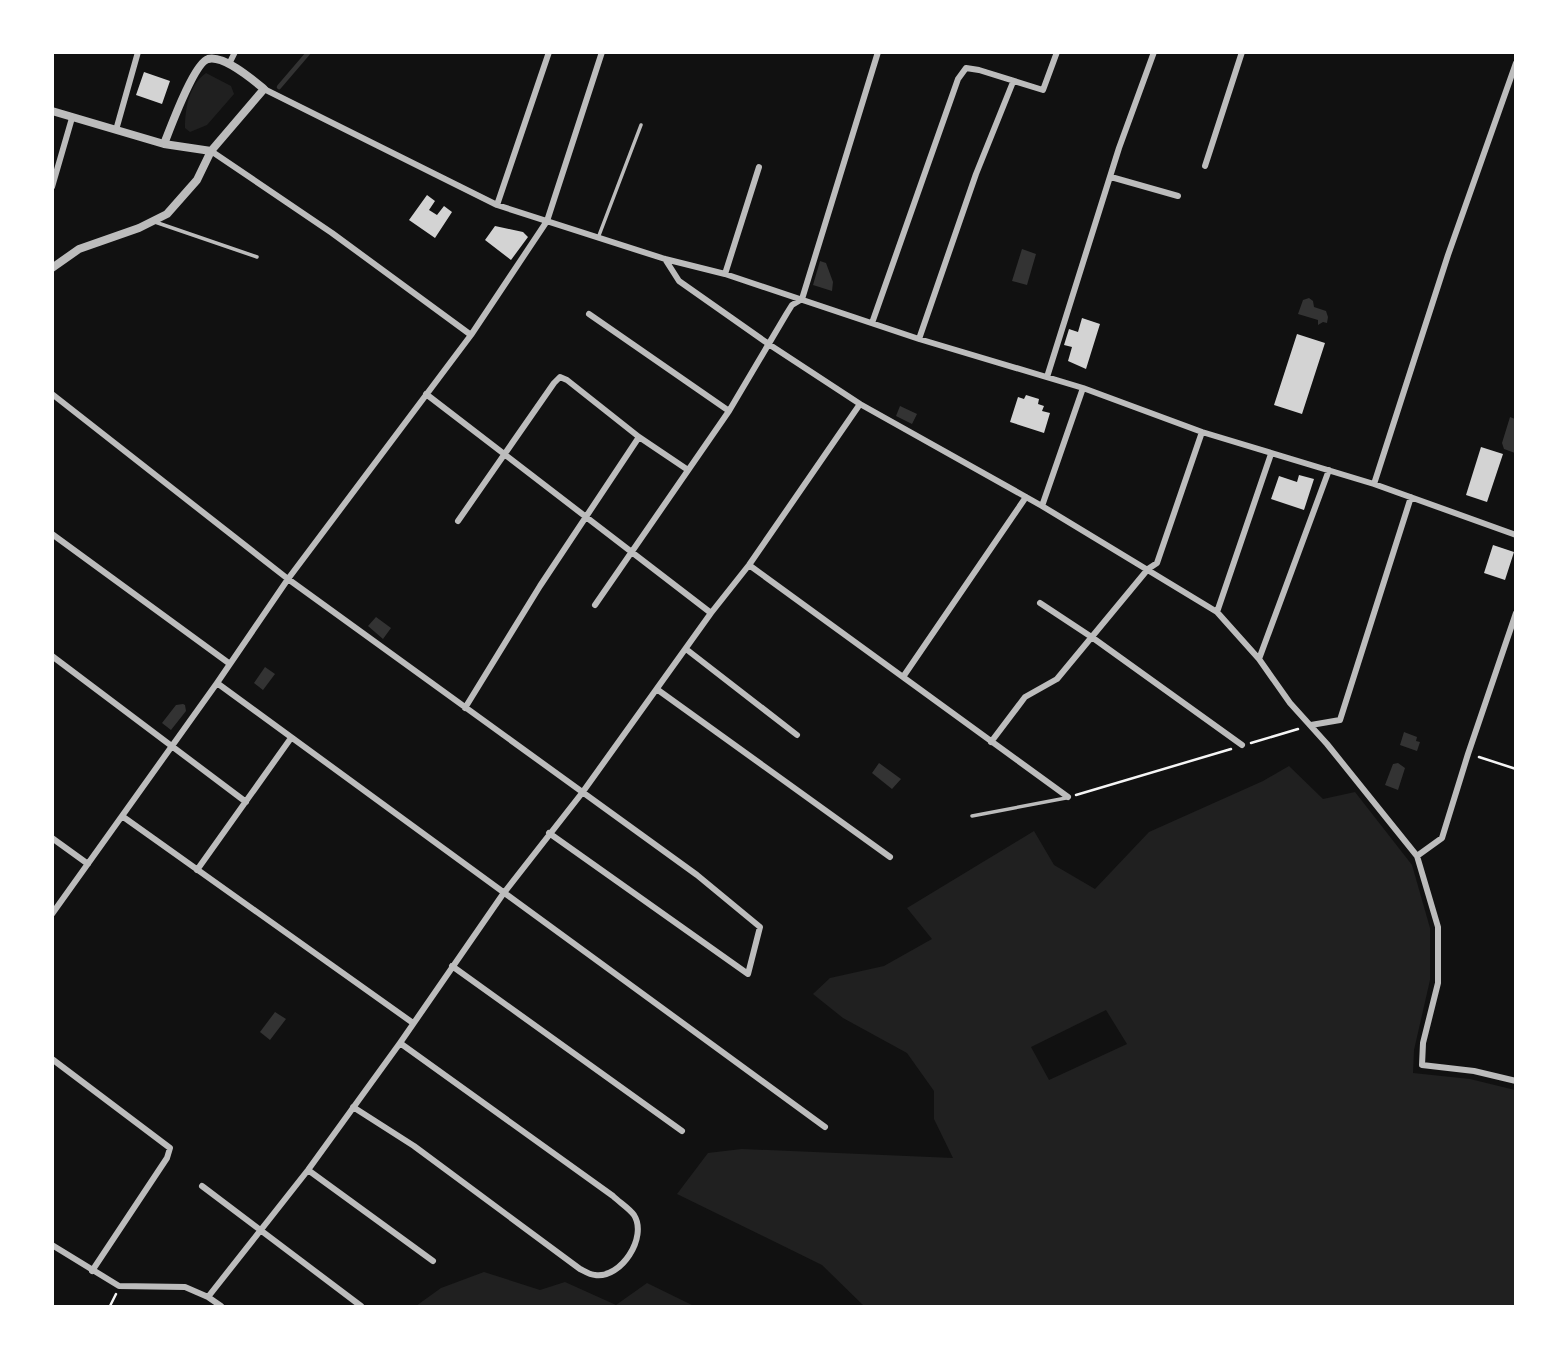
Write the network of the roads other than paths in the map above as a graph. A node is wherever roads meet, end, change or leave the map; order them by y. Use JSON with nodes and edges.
{"nodes":[{"id":1,"x":138,"y":52,"type":"edge"},
{"id":2,"x":235,"y":52,"type":"edge"},
{"id":3,"x":549,"y":52,"type":"edge"},
{"id":4,"x":602,"y":52,"type":"edge"},
{"id":5,"x":878,"y":52,"type":"edge"},
{"id":6,"x":1056,"y":52,"type":"edge"},
{"id":7,"x":1154,"y":52,"type":"edge"},
{"id":8,"x":1242,"y":52,"type":"edge"},
{"id":9,"x":229,"y":64,"type":"junction"},
{"id":10,"x":1516,"y":64,"type":"edge"},
{"id":11,"x":1013,"y":82,"type":"junction"},
{"id":12,"x":264,"y":89,"type":"junction"},
{"id":13,"x":52,"y":111,"type":"edge"},
{"id":14,"x":72,"y":118,"type":"junction"},
{"id":15,"x":641,"y":125,"type":"dead end"},
{"id":16,"x":116,"y":130,"type":"junction"},
{"id":17,"x":164,"y":144,"type":"junction"},
{"id":18,"x":211,"y":151,"type":"junction"},
{"id":19,"x":1205,"y":166,"type":"dead end"},
{"id":20,"x":759,"y":167,"type":"dead end"},
{"id":21,"x":1111,"y":177,"type":"junction"},
{"id":22,"x":52,"y":187,"type":"edge"},
{"id":23,"x":1178,"y":196,"type":"dead end"},
{"id":24,"x":497,"y":205,"type":"junction"},
{"id":25,"x":153,"y":221,"type":"junction"},
{"id":26,"x":547,"y":221,"type":"junction"},
{"id":27,"x":598,"y":238,"type":"junction"},
{"id":28,"x":257,"y":257,"type":"dead end"},
{"id":29,"x":665,"y":259,"type":"junction"},
{"id":30,"x":52,"y":268,"type":"edge"},
{"id":31,"x":725,"y":274,"type":"junction"},
{"id":32,"x":802,"y":299,"type":"junction"},
{"id":33,"x":589,"y":314,"type":"dead end"},
{"id":34,"x":872,"y":323,"type":"junction"},
{"id":35,"x":471,"y":335,"type":"junction"},
{"id":36,"x":919,"y":339,"type":"junction"},
{"id":37,"x":770,"y":345,"type":"junction"},
{"id":38,"x":1047,"y":377,"type":"junction"},
{"id":39,"x":1083,"y":388,"type":"junction"},
{"id":40,"x":52,"y":394,"type":"edge"},
{"id":41,"x":426,"y":394,"type":"junction"},
{"id":42,"x":860,"y":404,"type":"junction"},
{"id":43,"x":729,"y":411,"type":"junction"},
{"id":44,"x":1202,"y":432,"type":"junction"},
{"id":45,"x":639,"y":437,"type":"junction"},
{"id":46,"x":1271,"y":454,"type":"junction"},
{"id":47,"x":505,"y":456,"type":"junction"},
{"id":48,"x":688,"y":470,"type":"junction"},
{"id":49,"x":1329,"y":470,"type":"junction"},
{"id":50,"x":1374,"y":484,"type":"junction"},
{"id":51,"x":1026,"y":497,"type":"junction"},
{"id":52,"x":1411,"y":497,"type":"junction"},
{"id":53,"x":1042,"y":506,"type":"junction"},
{"id":54,"x":585,"y":517,"type":"junction"},
{"id":55,"x":458,"y":522,"type":"dead end"},
{"id":56,"x":52,"y":534,"type":"edge"},
{"id":57,"x":1516,"y":535,"type":"edge"},
{"id":58,"x":630,"y":552,"type":"junction"},
{"id":59,"x":750,"y":565,"type":"junction"},
{"id":60,"x":1149,"y":569,"type":"junction"},
{"id":61,"x":288,"y":579,"type":"junction"},
{"id":62,"x":1040,"y":603,"type":"dead end"},
{"id":63,"x":594,"y":605,"type":"dead end"},
{"id":64,"x":1216,"y":612,"type":"junction"},
{"id":65,"x":1516,"y":612,"type":"edge"},
{"id":66,"x":711,"y":613,"type":"junction"},
{"id":67,"x":1093,"y":638,"type":"junction"},
{"id":68,"x":686,"y":649,"type":"junction"},
{"id":69,"x":52,"y":656,"type":"edge"},
{"id":70,"x":1259,"y":659,"type":"junction"},
{"id":71,"x":230,"y":664,"type":"junction"},
{"id":72,"x":903,"y":677,"type":"junction"},
{"id":73,"x":217,"y":683,"type":"junction"},
{"id":74,"x":658,"y":690,"type":"junction"},
{"id":75,"x":465,"y":708,"type":"junction"},
{"id":76,"x":1311,"y":725,"type":"junction"},
{"id":77,"x":797,"y":736,"type":"dead end"},
{"id":78,"x":291,"y":738,"type":"junction"},
{"id":79,"x":991,"y":742,"type":"junction"},
{"id":80,"x":1242,"y":745,"type":"road end"},
{"id":81,"x":170,"y":747,"type":"junction"},
{"id":82,"x":582,"y":793,"type":"junction"},
{"id":83,"x":1068,"y":797,"type":"joint"},
{"id":84,"x":246,"y":802,"type":"junction"},
{"id":85,"x":122,"y":816,"type":"junction"},
{"id":86,"x":972,"y":816,"type":"dead end"},
{"id":87,"x":549,"y":834,"type":"junction"},
{"id":88,"x":52,"y":838,"type":"edge"},
{"id":89,"x":1417,"y":856,"type":"junction"},
{"id":90,"x":890,"y":857,"type":"dead end"},
{"id":91,"x":88,"y":864,"type":"junction"},
{"id":92,"x":197,"y":870,"type":"junction"},
{"id":93,"x":503,"y":894,"type":"junction"},
{"id":94,"x":52,"y":914,"type":"edge"},
{"id":95,"x":453,"y":966,"type":"junction"},
{"id":96,"x":413,"y":1023,"type":"junction"},
{"id":97,"x":400,"y":1044,"type":"junction"},
{"id":98,"x":52,"y":1059,"type":"edge"},
{"id":99,"x":1515,"y":1080,"type":"edge"},
{"id":100,"x":353,"y":1107,"type":"junction"},
{"id":101,"x":825,"y":1127,"type":"dead end"},
{"id":102,"x":682,"y":1131,"type":"dead end"},
{"id":103,"x":308,"y":1170,"type":"junction"},
{"id":104,"x":202,"y":1186,"type":"dead end"},
{"id":105,"x":262,"y":1231,"type":"junction"},
{"id":106,"x":52,"y":1245,"type":"edge"},
{"id":107,"x":433,"y":1261,"type":"dead end"},
{"id":108,"x":92,"y":1270,"type":"junction"},
{"id":109,"x":208,"y":1297,"type":"junction"},
{"id":110,"x":221,"y":1307,"type":"edge"},
{"id":111,"x":361,"y":1307,"type":"edge"}],
"edges":[{"from":1,"to":16,"type":"street"},
{"from":2,"to":9,"type":"street"},
{"from":3,"to":24,"type":"street"},
{"from":4,"to":26,"type":"street"},
{"from":5,"to":32,"type":"street"},
{"from":6,"to":11,"type":"street"},
{"from":7,"to":21,"type":"street"},
{"from":8,"to":19,"type":"street"},
{"from":9,"to":12,"type":"street"},
{"from":9,"to":17,"type":"street"},
{"from":10,"to":50,"type":"street"},
{"from":11,"to":34,"type":"street"},
{"from":11,"to":36,"type":"street"},
{"from":12,"to":18,"type":"street"},
{"from":12,"to":24,"type":"street"},
{"from":13,"to":14,"type":"street"},
{"from":14,"to":16,"type":"street"},
{"from":14,"to":22,"type":"street"},
{"from":15,"to":27,"type":"lane"},
{"from":16,"to":17,"type":"street"},
{"from":17,"to":18,"type":"street"},
{"from":18,"to":25,"type":"street"},
{"from":18,"to":35,"type":"street"},
{"from":20,"to":31,"type":"street"},
{"from":21,"to":23,"type":"street"},
{"from":21,"to":38,"type":"street"},
{"from":24,"to":26,"type":"street"},
{"from":25,"to":28,"type":"lane"},
{"from":25,"to":30,"type":"street"},
{"from":26,"to":27,"type":"street"},
{"from":26,"to":35,"type":"street"},
{"from":27,"to":29,"type":"street"},
{"from":29,"to":31,"type":"street"},
{"from":29,"to":37,"type":"street"},
{"from":31,"to":32,"type":"street"},
{"from":32,"to":34,"type":"street"},
{"from":32,"to":37,"type":"street"},
{"from":33,"to":43,"type":"street"},
{"from":34,"to":36,"type":"street"},
{"from":35,"to":41,"type":"street"},
{"from":36,"to":38,"type":"street"},
{"from":37,"to":42,"type":"street"},
{"from":37,"to":43,"type":"street"},
{"from":38,"to":39,"type":"street"},
{"from":39,"to":44,"type":"street"},
{"from":39,"to":53,"type":"street"},
{"from":40,"to":61,"type":"street"},
{"from":41,"to":47,"type":"street"},
{"from":41,"to":61,"type":"street"},
{"from":42,"to":51,"type":"street"},
{"from":42,"to":59,"type":"street"},
{"from":43,"to":48,"type":"street"},
{"from":44,"to":46,"type":"street"},
{"from":44,"to":60,"type":"street"},
{"from":45,"to":47,"type":"street"},
{"from":45,"to":48,"type":"street"},
{"from":45,"to":54,"type":"street"},
{"from":46,"to":49,"type":"street"},
{"from":46,"to":64,"type":"street"},
{"from":47,"to":54,"type":"street"},
{"from":47,"to":55,"type":"street"},
{"from":48,"to":58,"type":"street"},
{"from":49,"to":50,"type":"street"},
{"from":49,"to":70,"type":"street"},
{"from":50,"to":52,"type":"street"},
{"from":51,"to":53,"type":"street"},
{"from":51,"to":72,"type":"street"},
{"from":52,"to":57,"type":"street"},
{"from":52,"to":76,"type":"street"},
{"from":53,"to":60,"type":"street"},
{"from":54,"to":58,"type":"street"},
{"from":54,"to":75,"type":"street"},
{"from":56,"to":71,"type":"street"},
{"from":58,"to":63,"type":"street"},
{"from":58,"to":66,"type":"street"},
{"from":59,"to":66,"type":"street"},
{"from":59,"to":72,"type":"street"},
{"from":60,"to":64,"type":"street"},
{"from":60,"to":67,"type":"street"},
{"from":61,"to":71,"type":"street"},
{"from":61,"to":75,"type":"street"},
{"from":62,"to":67,"type":"street"},
{"from":64,"to":70,"type":"street"},
{"from":65,"to":89,"type":"street"},
{"from":66,"to":68,"type":"street"},
{"from":67,"to":79,"type":"street"},
{"from":67,"to":80,"type":"street"},
{"from":68,"to":74,"type":"street"},
{"from":68,"to":77,"type":"street"},
{"from":69,"to":81,"type":"street"},
{"from":70,"to":76,"type":"street"},
{"from":71,"to":73,"type":"street"},
{"from":72,"to":79,"type":"street"},
{"from":73,"to":78,"type":"street"},
{"from":73,"to":81,"type":"street"},
{"from":74,"to":82,"type":"street"},
{"from":74,"to":90,"type":"street"},
{"from":75,"to":82,"type":"street"},
{"from":76,"to":89,"type":"street"},
{"from":78,"to":84,"type":"street"},
{"from":78,"to":93,"type":"street"},
{"from":79,"to":83,"type":"street"},
{"from":81,"to":84,"type":"street"},
{"from":81,"to":85,"type":"street"},
{"from":82,"to":87,"type":"street"},
{"from":82,"to":87,"type":"street"},
{"from":83,"to":86,"type":"lane"},
{"from":84,"to":92,"type":"street"},
{"from":85,"to":91,"type":"street"},
{"from":85,"to":92,"type":"street"},
{"from":87,"to":93,"type":"street"},
{"from":88,"to":91,"type":"street"},
{"from":89,"to":99,"type":"street"},
{"from":91,"to":94,"type":"street"},
{"from":92,"to":96,"type":"street"},
{"from":93,"to":95,"type":"street"},
{"from":93,"to":101,"type":"street"},
{"from":95,"to":96,"type":"street"},
{"from":95,"to":102,"type":"street"},
{"from":96,"to":97,"type":"street"},
{"from":97,"to":100,"type":"street"},
{"from":97,"to":100,"type":"street"},
{"from":98,"to":108,"type":"street"},
{"from":100,"to":103,"type":"street"},
{"from":103,"to":105,"type":"street"},
{"from":103,"to":107,"type":"street"},
{"from":104,"to":105,"type":"street"},
{"from":105,"to":109,"type":"street"},
{"from":105,"to":111,"type":"street"},
{"from":106,"to":108,"type":"street"},
{"from":108,"to":109,"type":"street"},
{"from":109,"to":110,"type":"street"}]}
